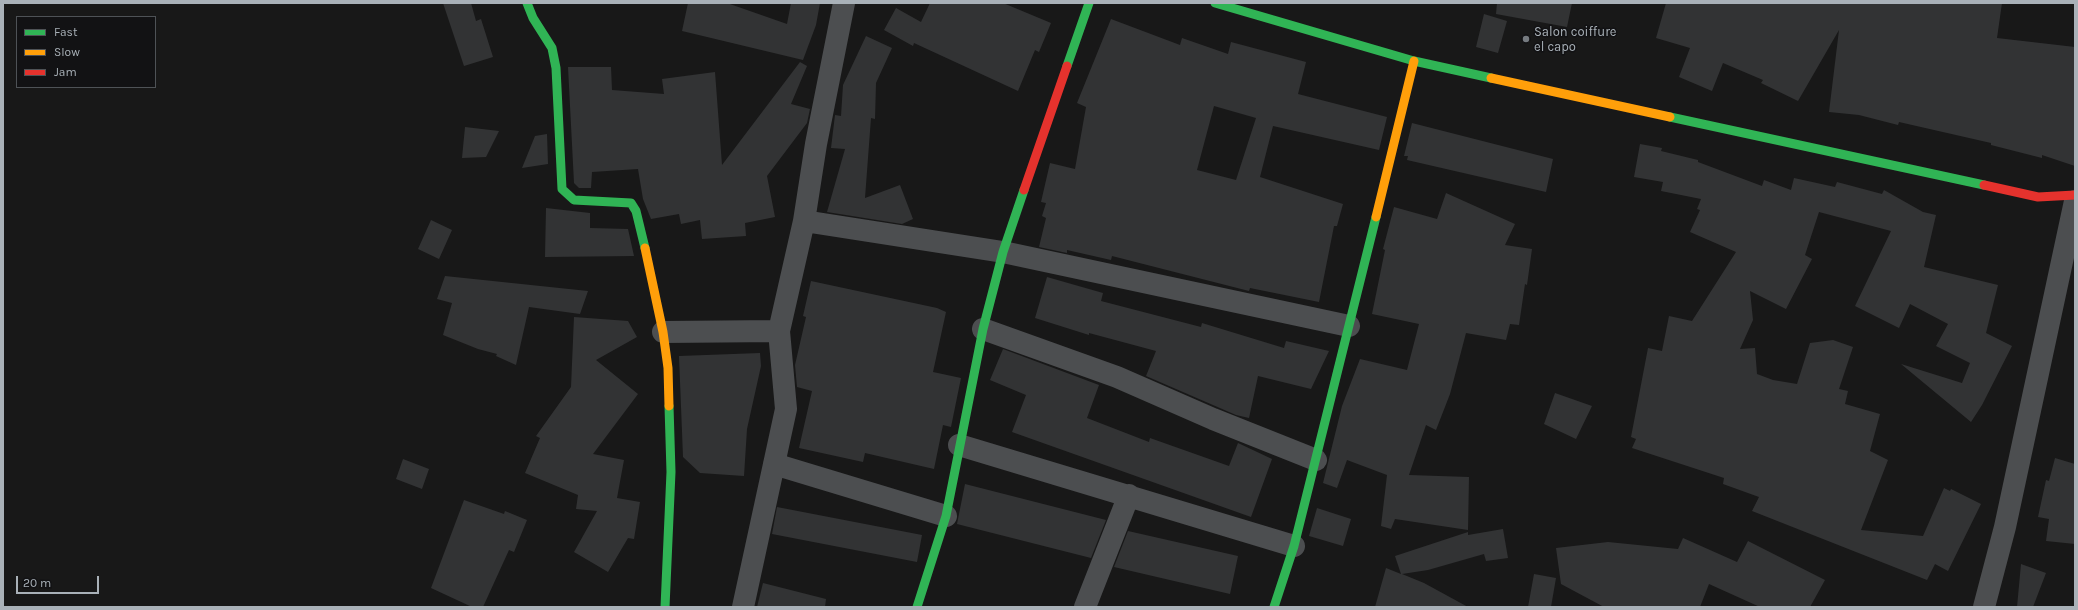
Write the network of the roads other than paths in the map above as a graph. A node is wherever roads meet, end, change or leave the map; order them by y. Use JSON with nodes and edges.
{"nodes":[{"id":1,"x":527,"y":3,"type":"edge"},
{"id":2,"x":844,"y":3,"type":"edge"},
{"id":3,"x":1089,"y":3,"type":"edge"},
{"id":4,"x":1215,"y":3,"type":"edge"},
{"id":5,"x":1414,"y":61,"type":"junction"},
{"id":6,"x":2075,"y":195,"type":"edge"},
{"id":7,"x":2075,"y":201,"type":"edge"},
{"id":8,"x":804,"y":221,"type":"junction"},
{"id":9,"x":1003,"y":252,"type":"junction"},
{"id":10,"x":1349,"y":326,"type":"junction"},
{"id":11,"x":983,"y":330,"type":"junction"},
{"id":12,"x":663,"y":332,"type":"junction"},
{"id":13,"x":779,"y":332,"type":"junction"},
{"id":14,"x":960,"y":445,"type":"junction"},
{"id":15,"x":1316,"y":460,"type":"junction"},
{"id":16,"x":774,"y":464,"type":"junction"},
{"id":17,"x":1129,"y":495,"type":"junction"},
{"id":18,"x":946,"y":516,"type":"junction"},
{"id":19,"x":1294,"y":546,"type":"junction"},
{"id":20,"x":1276,"y":606,"type":"edge"},
{"id":21,"x":665,"y":607,"type":"edge"},
{"id":22,"x":743,"y":607,"type":"edge"},
{"id":23,"x":917,"y":607,"type":"edge"},
{"id":24,"x":1085,"y":607,"type":"edge"},
{"id":25,"x":1984,"y":607,"type":"edge"}],
"edges":[{"from":1,"to":12,"type":"street"},
{"from":2,"to":8,"type":"street"},
{"from":3,"to":9,"type":"street"},
{"from":4,"to":5,"type":"street"},
{"from":5,"to":6,"type":"street"},
{"from":5,"to":10,"type":"street"},
{"from":7,"to":25,"type":"street"},
{"from":8,"to":9,"type":"street"},
{"from":8,"to":13,"type":"street"},
{"from":9,"to":10,"type":"street"},
{"from":9,"to":11,"type":"street"},
{"from":10,"to":15,"type":"street"},
{"from":11,"to":14,"type":"street"},
{"from":11,"to":15,"type":"street"},
{"from":12,"to":13,"type":"street"},
{"from":12,"to":21,"type":"street"},
{"from":13,"to":16,"type":"street"},
{"from":14,"to":17,"type":"street"},
{"from":14,"to":18,"type":"street"},
{"from":15,"to":19,"type":"street"},
{"from":16,"to":18,"type":"street"},
{"from":16,"to":22,"type":"street"},
{"from":17,"to":19,"type":"street"},
{"from":17,"to":24,"type":"street"},
{"from":18,"to":23,"type":"street"},
{"from":19,"to":20,"type":"street"}]}
